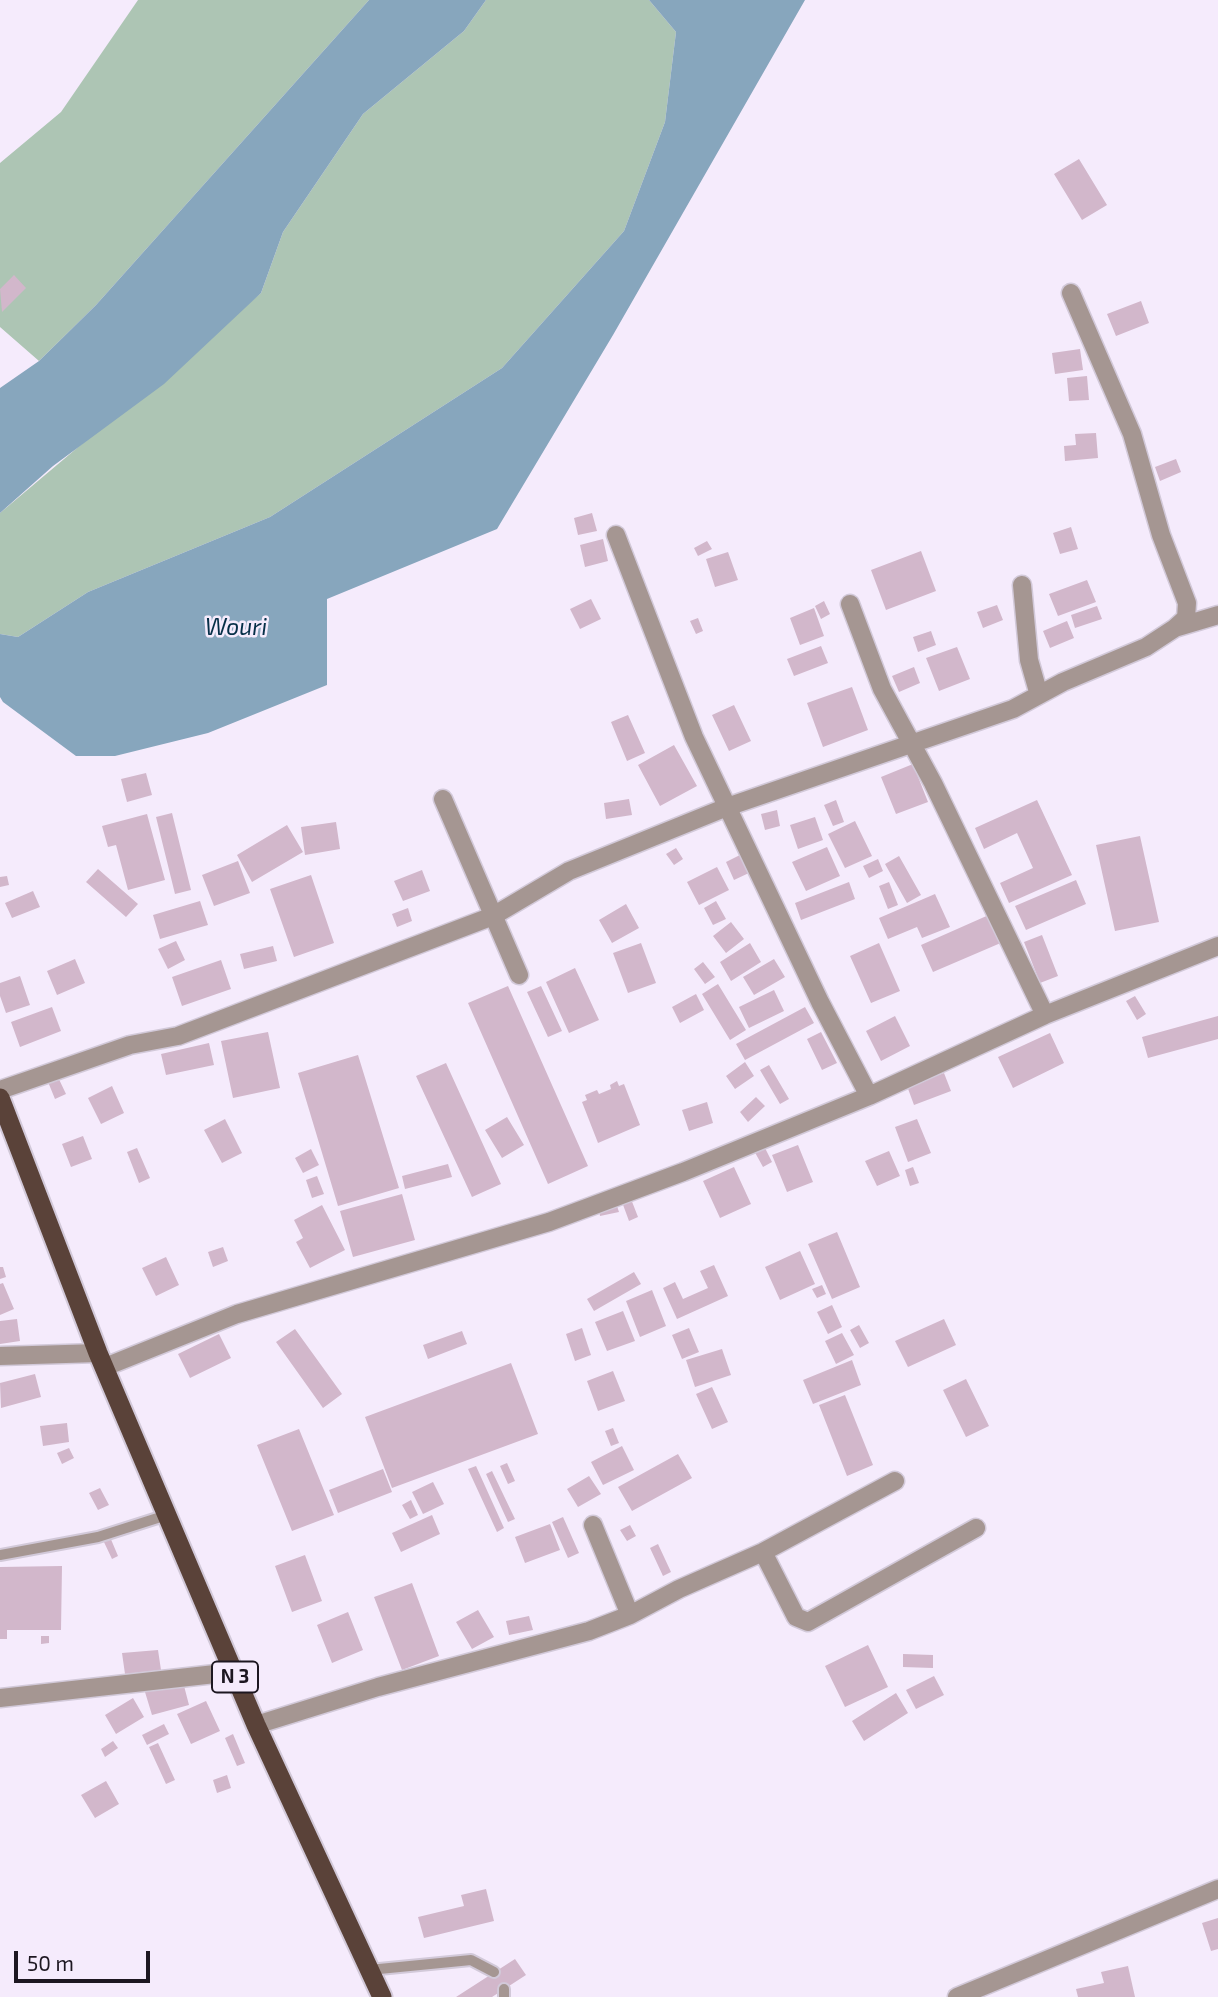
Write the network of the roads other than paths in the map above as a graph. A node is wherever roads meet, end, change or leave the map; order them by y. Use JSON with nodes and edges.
{"nodes":[{"id":1,"x":1072,"y":293,"type":"dead end"},
{"id":2,"x":616,"y":535,"type":"dead end"},
{"id":3,"x":1022,"y":584,"type":"dead end"},
{"id":4,"x":850,"y":604,"type":"dead end"},
{"id":5,"x":1218,"y":615,"type":"edge"},
{"id":6,"x":1175,"y":628,"type":"junction"},
{"id":7,"x":1039,"y":695,"type":"junction"},
{"id":8,"x":913,"y":745,"type":"junction"},
{"id":9,"x":443,"y":799,"type":"dead end"},
{"id":10,"x":727,"y":807,"type":"junction"},
{"id":11,"x":494,"y":916,"type":"junction"},
{"id":12,"x":1218,"y":946,"type":"edge"},
{"id":13,"x":519,"y":975,"type":"dead end"},
{"id":14,"x":1045,"y":1015,"type":"junction"},
{"id":15,"x":0,"y":1090,"type":"edge"},
{"id":16,"x":869,"y":1096,"type":"junction"},
{"id":17,"x":0,"y":1098,"type":"edge"},
{"id":18,"x":0,"y":1356,"type":"edge"},
{"id":19,"x":102,"y":1360,"type":"junction"},
{"id":20,"x":895,"y":1481,"type":"dead end"},
{"id":21,"x":167,"y":1515,"type":"junction"},
{"id":22,"x":593,"y":1525,"type":"dead end"},
{"id":23,"x":976,"y":1528,"type":"dead end"},
{"id":24,"x":763,"y":1552,"type":"junction"},
{"id":25,"x":0,"y":1555,"type":"edge"},
{"id":26,"x":630,"y":1615,"type":"junction"},
{"id":27,"x":233,"y":1672,"type":"junction"},
{"id":28,"x":0,"y":1698,"type":"edge"},
{"id":29,"x":256,"y":1725,"type":"junction"},
{"id":30,"x":1218,"y":1889,"type":"edge"},
{"id":31,"x":369,"y":1970,"type":"junction"},
{"id":32,"x":494,"y":1972,"type":"dead end"},
{"id":33,"x":382,"y":1997,"type":"edge"},
{"id":34,"x":957,"y":1997,"type":"edge"}],
"edges":[{"from":1,"to":6,"type":"street"},
{"from":2,"to":10,"type":"street"},
{"from":3,"to":7,"type":"street"},
{"from":4,"to":8,"type":"street"},
{"from":5,"to":6,"type":"street"},
{"from":6,"to":7,"type":"street"},
{"from":7,"to":8,"type":"street"},
{"from":8,"to":10,"type":"street"},
{"from":8,"to":14,"type":"street"},
{"from":9,"to":11,"type":"street"},
{"from":10,"to":11,"type":"street"},
{"from":10,"to":16,"type":"street"},
{"from":11,"to":13,"type":"street"},
{"from":11,"to":15,"type":"street"},
{"from":12,"to":14,"type":"street"},
{"from":14,"to":16,"type":"street"},
{"from":16,"to":19,"type":"street"},
{"from":17,"to":19,"type":"highway","number":"N 3"},
{"from":18,"to":19,"type":"street"},
{"from":19,"to":21,"type":"highway","number":"N 3"},
{"from":20,"to":24,"type":"street"},
{"from":21,"to":25,"type":"lane"},
{"from":21,"to":27,"type":"highway","number":"N 3"},
{"from":22,"to":26,"type":"street"},
{"from":23,"to":24,"type":"street"},
{"from":24,"to":26,"type":"street"},
{"from":26,"to":29,"type":"street"},
{"from":27,"to":28,"type":"street"},
{"from":27,"to":29,"type":"highway","number":"N 3"},
{"from":29,"to":31,"type":"highway","number":"N 3"},
{"from":30,"to":34,"type":"street"},
{"from":31,"to":32,"type":"lane"},
{"from":31,"to":33,"type":"highway","number":"N 3"}]}
